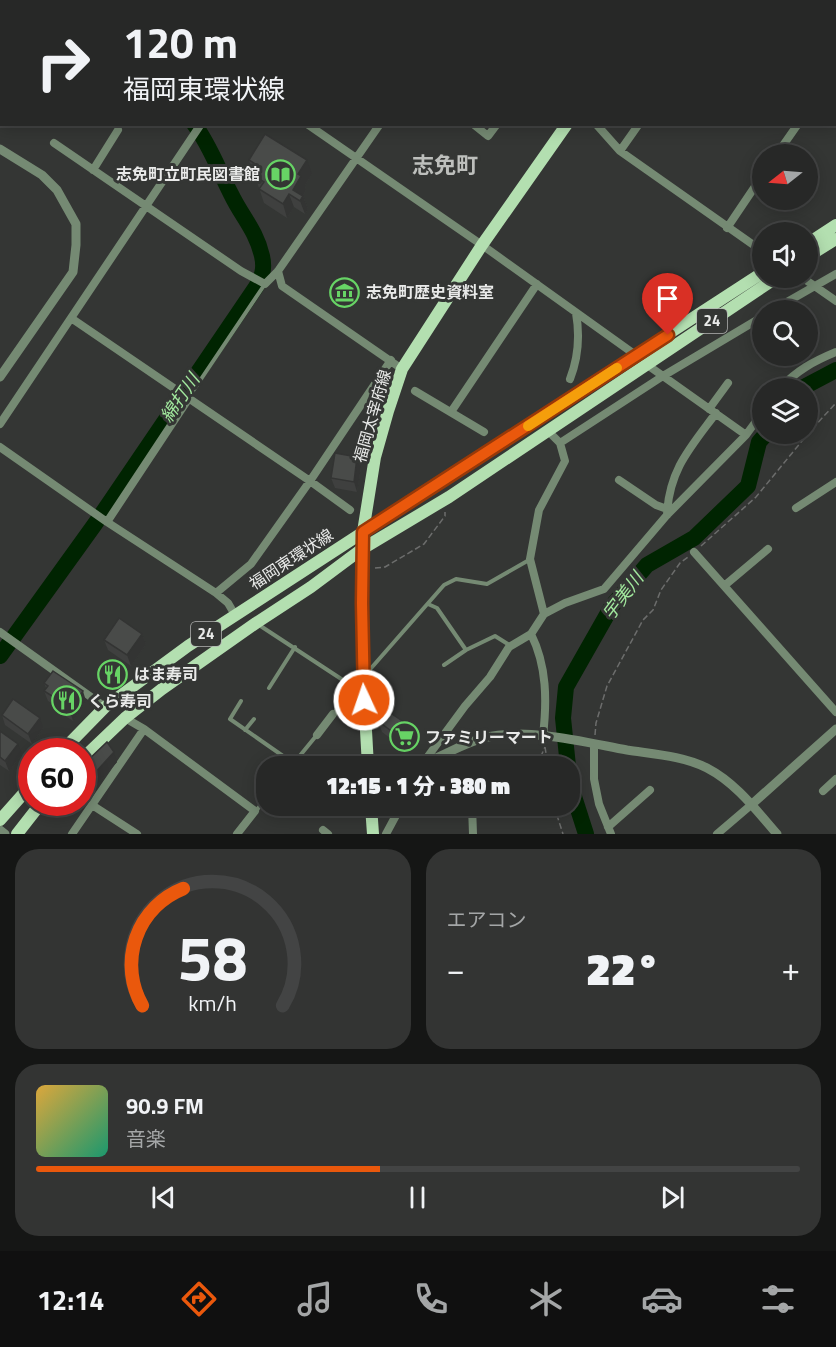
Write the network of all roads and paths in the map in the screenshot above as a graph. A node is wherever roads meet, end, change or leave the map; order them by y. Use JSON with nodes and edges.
{"nodes":[{"id":1,"x":200,"y":126,"type":"edge"},
{"id":2,"x":309,"y":126,"type":"edge"},
{"id":3,"x":379,"y":126,"type":"edge"},
{"id":4,"x":476,"y":126,"type":"edge"},
{"id":5,"x":496,"y":126,"type":"edge"},
{"id":6,"x":562,"y":126,"type":"edge"},
{"id":7,"x":598,"y":126,"type":"edge"},
{"id":8,"x":638,"y":126,"type":"edge"},
{"id":9,"x":797,"y":126,"type":"edge"},
{"id":10,"x":118,"y":130,"type":"dead end"},
{"id":11,"x":54,"y":143,"type":"dead end"},
{"id":12,"x":784,"y":144,"type":"edge"},
{"id":13,"x":0,"y":148,"type":"edge"},
{"id":14,"x":620,"y":151,"type":"junction"},
{"id":15,"x":356,"y":159,"type":"junction"},
{"id":16,"x":93,"y":170,"type":"junction"},
{"id":17,"x":752,"y":191,"type":"edge"},
{"id":18,"x":146,"y":205,"type":"junction"},
{"id":19,"x":836,"y":225,"type":"edge"},
{"id":20,"x":727,"y":228,"type":"junction"},
{"id":21,"x":818,"y":237,"type":"edge"},
{"id":22,"x":836,"y":239,"type":"edge"},
{"id":23,"x":752,"y":244,"type":"edge"},
{"id":24,"x":482,"y":245,"type":"junction"},
{"id":25,"x":818,"y":250,"type":"edge"},
{"id":26,"x":278,"y":271,"type":"junction"},
{"id":27,"x":836,"y":274,"type":"edge"},
{"id":28,"x":752,"y":280,"type":"edge"},
{"id":29,"x":265,"y":284,"type":"junction"},
{"id":30,"x":537,"y":284,"type":"junction"},
{"id":31,"x":818,"y":284,"type":"edge"},
{"id":32,"x":761,"y":288,"type":"edge"},
{"id":33,"x":812,"y":288,"type":"edge"},
{"id":34,"x":818,"y":288,"type":"edge"},
{"id":35,"x":790,"y":300,"type":"edge"},
{"id":36,"x":836,"y":301,"type":"edge"},
{"id":37,"x":576,"y":313,"type":"junction"},
{"id":38,"x":71,"y":318,"type":"junction"},
{"id":39,"x":752,"y":323,"type":"edge"},
{"id":40,"x":836,"y":352,"type":"edge"},
{"id":41,"x":636,"y":356,"type":"junction"},
{"id":42,"x":391,"y":360,"type":"junction"},
{"id":43,"x":647,"y":364,"type":"junction"},
{"id":44,"x":402,"y":369,"type":"junction"},
{"id":45,"x":663,"y":376,"type":"junction"},
{"id":46,"x":0,"y":377,"type":"edge"},
{"id":47,"x":790,"y":378,"type":"edge"},
{"id":48,"x":570,"y":379,"type":"dead end"},
{"id":49,"x":728,"y":383,"type":"dead end"},
{"id":50,"x":415,"y":391,"type":"dead end"},
{"id":51,"x":189,"y":398,"type":"junction"},
{"id":52,"x":712,"y":411,"type":"junction"},
{"id":53,"x":451,"y":412,"type":"junction"},
{"id":54,"x":0,"y":424,"type":"edge"},
{"id":55,"x":752,"y":427,"type":"edge"},
{"id":56,"x":548,"y":430,"type":"junction"},
{"id":57,"x":484,"y":432,"type":"dead end"},
{"id":58,"x":746,"y":435,"type":"junction"},
{"id":59,"x":560,"y":443,"type":"junction"},
{"id":60,"x":0,"y":447,"type":"edge"},
{"id":61,"x":619,"y":480,"type":"dead end"},
{"id":62,"x":310,"y":481,"type":"junction"},
{"id":63,"x":836,"y":482,"type":"edge"},
{"id":64,"x":446,"y":499,"type":"junction"},
{"id":65,"x":796,"y":508,"type":"dead end"},
{"id":66,"x":350,"y":510,"type":"dead end"},
{"id":67,"x":667,"y":512,"type":"junction"},
{"id":68,"x":107,"y":522,"type":"junction"},
{"id":69,"x":363,"y":532,"type":"junction"},
{"id":70,"x":363,"y":549,"type":"junction"},
{"id":71,"x":768,"y":549,"type":"dead end"},
{"id":72,"x":694,"y":552,"type":"dead end"},
{"id":73,"x":530,"y":559,"type":"junction"},
{"id":74,"x":362,"y":569,"type":"junction"},
{"id":75,"x":724,"y":586,"type":"junction"},
{"id":76,"x":216,"y":593,"type":"junction"},
{"id":77,"x":428,"y":604,"type":"junction"},
{"id":78,"x":544,"y":614,"type":"junction"},
{"id":79,"x":235,"y":615,"type":"junction"},
{"id":80,"x":256,"y":623,"type":"junction"},
{"id":81,"x":0,"y":632,"type":"edge"},
{"id":82,"x":531,"y":634,"type":"junction"},
{"id":83,"x":511,"y":646,"type":"junction"},
{"id":84,"x":295,"y":647,"type":"junction"},
{"id":85,"x":466,"y":650,"type":"junction"},
{"id":86,"x":444,"y":664,"type":"dead end"},
{"id":87,"x":359,"y":682,"type":"junction"},
{"id":88,"x":269,"y":688,"type":"dead end"},
{"id":89,"x":242,"y":701,"type":"dead end"},
{"id":90,"x":105,"y":707,"type":"junction"},
{"id":91,"x":836,"y":712,"type":"edge"},
{"id":92,"x":333,"y":714,"type":"joint"},
{"id":93,"x":125,"y":718,"type":"junction"},
{"id":94,"x":254,"y":719,"type":"dead end"},
{"id":95,"x":144,"y":729,"type":"junction"},
{"id":96,"x":836,"y":729,"type":"edge"},
{"id":97,"x":246,"y":730,"type":"junction"},
{"id":98,"x":316,"y":735,"type":"joint"},
{"id":99,"x":545,"y":736,"type":"junction"},
{"id":100,"x":75,"y":738,"type":"edge"},
{"id":101,"x":591,"y":744,"type":"junction"},
{"id":102,"x":96,"y":746,"type":"edge"},
{"id":103,"x":284,"y":756,"type":"edge"},
{"id":104,"x":300,"y":756,"type":"edge"},
{"id":105,"x":367,"y":756,"type":"edge"},
{"id":106,"x":427,"y":756,"type":"edge"},
{"id":107,"x":440,"y":756,"type":"edge"},
{"id":108,"x":541,"y":756,"type":"edge"},
{"id":109,"x":546,"y":756,"type":"edge"},
{"id":110,"x":836,"y":779,"type":"edge"},
{"id":111,"x":650,"y":790,"type":"dead end"},
{"id":112,"x":823,"y":791,"type":"dead end"},
{"id":113,"x":96,"y":799,"type":"edge"},
{"id":114,"x":18,"y":800,"type":"edge"},
{"id":115,"x":751,"y":805,"type":"junction"},
{"id":116,"x":96,"y":808,"type":"edge"},
{"id":117,"x":255,"y":811,"type":"joint"},
{"id":118,"x":31,"y":816,"type":"edge"},
{"id":119,"x":84,"y":816,"type":"edge"},
{"id":120,"x":371,"y":816,"type":"edge"},
{"id":121,"x":396,"y":816,"type":"edge"},
{"id":122,"x":472,"y":816,"type":"edge"},
{"id":123,"x":557,"y":816,"type":"edge"},
{"id":124,"x":0,"y":820,"type":"edge"},
{"id":125,"x":610,"y":830,"type":"edge"},
{"id":126,"x":0,"y":831,"type":"edge"},
{"id":127,"x":5,"y":834,"type":"edge"},
{"id":128,"x":17,"y":834,"type":"edge"},
{"id":129,"x":72,"y":834,"type":"edge"},
{"id":130,"x":137,"y":834,"type":"edge"},
{"id":131,"x":237,"y":834,"type":"edge"},
{"id":132,"x":373,"y":834,"type":"edge"},
{"id":133,"x":386,"y":834,"type":"edge"},
{"id":134,"x":473,"y":834,"type":"edge"},
{"id":135,"x":563,"y":834,"type":"edge"},
{"id":136,"x":717,"y":834,"type":"edge"},
{"id":137,"x":777,"y":834,"type":"edge"}],
"edges":[{"from":1,"to":18,"type":"street"},
{"from":2,"to":15,"type":"street"},
{"from":3,"to":15,"type":"street"},
{"from":4,"to":5,"type":"street"},
{"from":6,"to":24,"type":"main road","name":"福岡太宰府線"},
{"from":7,"to":14,"type":"street"},
{"from":8,"to":14,"type":"street"},
{"from":9,"to":12,"type":"street"},
{"from":10,"to":16,"type":"street"},
{"from":11,"to":16,"type":"street"},
{"from":13,"to":46,"type":"street"},
{"from":14,"to":20,"type":"street"},
{"from":15,"to":24,"type":"street"},
{"from":15,"to":26,"type":"street"},
{"from":16,"to":18,"type":"street"},
{"from":17,"to":20,"type":"street"},
{"from":18,"to":29,"type":"street"},
{"from":18,"to":38,"type":"street"},
{"from":19,"to":21,"type":"main road"},
{"from":20,"to":23,"type":"street"},
{"from":22,"to":25,"type":"main road"},
{"from":24,"to":30,"type":"street"},
{"from":24,"to":44,"type":"main road","name":"福岡太宰府線"},
{"from":26,"to":29,"type":"street"},
{"from":26,"to":42,"type":"street"},
{"from":27,"to":31,"type":"street"},
{"from":28,"to":41,"type":"main road","name":"福岡東環状線","number":"24"},
{"from":29,"to":51,"type":"lane"},
{"from":30,"to":37,"type":"street"},
{"from":30,"to":53,"type":"street"},
{"from":32,"to":43,"type":"main road","name":"福岡東環状線","number":"24"},
{"from":33,"to":35,"type":"street"},
{"from":34,"to":36,"type":"street"},
{"from":37,"to":41,"type":"street"},
{"from":37,"to":48,"type":"street"},
{"from":38,"to":51,"type":"street"},
{"from":38,"to":54,"type":"street"},
{"from":39,"to":45,"type":"street"},
{"from":40,"to":47,"type":"street"},
{"from":41,"to":43,"type":"street"},
{"from":41,"to":69,"type":"main road","name":"福岡東環状線","number":"24"},
{"from":42,"to":44,"type":"street"},
{"from":42,"to":62,"type":"street"},
{"from":43,"to":45,"type":"street"},
{"from":43,"to":56,"type":"main road","name":"福岡東環状線","number":"24"},
{"from":44,"to":69,"type":"main road","name":"福岡太宰府線"},
{"from":45,"to":52,"type":"street"},
{"from":45,"to":59,"type":"street"},
{"from":49,"to":52,"type":"street"},
{"from":50,"to":53,"type":"street"},
{"from":51,"to":62,"type":"street"},
{"from":51,"to":68,"type":"street"},
{"from":52,"to":58,"type":"street"},
{"from":52,"to":67,"type":"street"},
{"from":53,"to":57,"type":"street"},
{"from":55,"to":58,"type":"street"},
{"from":56,"to":59,"type":"street"},
{"from":56,"to":64,"type":"main road","name":"福岡東環状線","number":"24"},
{"from":58,"to":67,"type":"street"},
{"from":59,"to":73,"type":"street"},
{"from":60,"to":68,"type":"street"},
{"from":61,"to":67,"type":"street"},
{"from":62,"to":66,"type":"street"},
{"from":62,"to":76,"type":"street"},
{"from":63,"to":65,"type":"street"},
{"from":64,"to":70,"type":"main road","name":"福岡東環状線","number":"24"},
{"from":64,"to":74,"type":"path"},
{"from":67,"to":78,"type":"street"},
{"from":68,"to":76,"type":"street"},
{"from":69,"to":70,"type":"main road","name":"福岡太宰府線"},
{"from":69,"to":79,"type":"main road","name":"福岡東環状線","number":"24"},
{"from":70,"to":74,"type":"main road","name":"福岡太宰府線"},
{"from":70,"to":80,"type":"main road","name":"福岡東環状線","number":"24"},
{"from":71,"to":75,"type":"street"},
{"from":72,"to":75,"type":"street"},
{"from":73,"to":77,"type":"lane"},
{"from":73,"to":78,"type":"street"},
{"from":74,"to":87,"type":"main road","name":"福岡太宰府線"},
{"from":75,"to":91,"type":"street"},
{"from":76,"to":79,"type":"street"},
{"from":77,"to":85,"type":"lane"},
{"from":77,"to":87,"type":"lane"},
{"from":78,"to":82,"type":"street"},
{"from":79,"to":90,"type":"main road","name":"福岡東環状線","number":"24"},
{"from":80,"to":84,"type":"lane"},
{"from":80,"to":93,"type":"main road","name":"福岡東環状線","number":"24"},
{"from":81,"to":90,"type":"street"},
{"from":82,"to":83,"type":"street"},
{"from":82,"to":99,"type":"street"},
{"from":83,"to":85,"type":"lane"},
{"from":83,"to":106,"type":"street"},
{"from":84,"to":87,"type":"lane"},
{"from":84,"to":88,"type":"lane"},
{"from":85,"to":86,"type":"lane"},
{"from":87,"to":92,"type":"lane"},
{"from":87,"to":105,"type":"main road","name":"福岡太宰府線"},
{"from":89,"to":97,"type":"lane"},
{"from":90,"to":100,"type":"main road","name":"福岡東環状線","number":"24"},
{"from":92,"to":98,"type":"street"},
{"from":93,"to":95,"type":"street"},
{"from":93,"to":102,"type":"main road","name":"福岡東環状線","number":"24"},
{"from":94,"to":97,"type":"lane"},
{"from":95,"to":113,"type":"street"},
{"from":95,"to":117,"type":"street"},
{"from":96,"to":115,"type":"street"},
{"from":97,"to":103,"type":"lane"},
{"from":98,"to":104,"type":"lane"},
{"from":99,"to":101,"type":"street"},
{"from":99,"to":107,"type":"street"},
{"from":101,"to":115,"type":"street"},
{"from":101,"to":125,"type":"street"},
{"from":108,"to":109,"type":"path"},
{"from":110,"to":112,"type":"street"},
{"from":111,"to":125,"type":"street"},
{"from":114,"to":124,"type":"main road"},
{"from":115,"to":136,"type":"street"},
{"from":115,"to":137,"type":"street"},
{"from":116,"to":130,"type":"street"},
{"from":117,"to":131,"type":"street"},
{"from":118,"to":128,"type":"main road"},
{"from":119,"to":129,"type":"street"},
{"from":120,"to":132,"type":"main road"},
{"from":121,"to":133,"type":"street"},
{"from":122,"to":134,"type":"street"},
{"from":123,"to":135,"type":"path"},
{"from":126,"to":127,"type":"street"}]}
